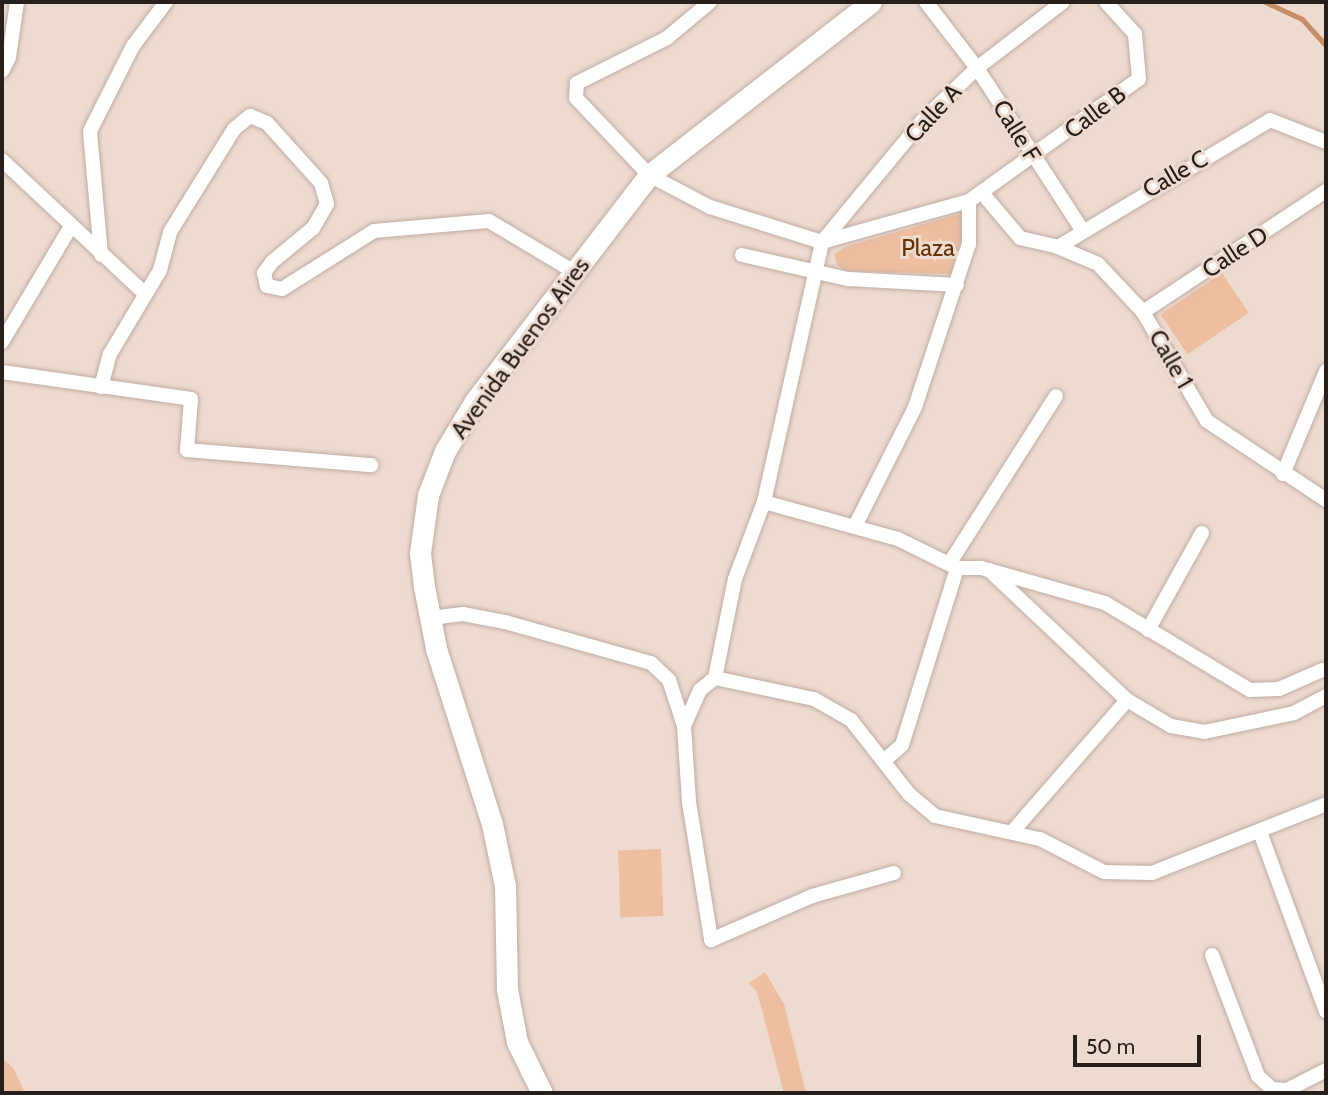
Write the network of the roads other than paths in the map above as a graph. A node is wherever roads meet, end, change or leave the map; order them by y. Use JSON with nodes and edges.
{"nodes":[{"id":1,"x":17,"y":2,"type":"edge"},
{"id":2,"x":166,"y":2,"type":"edge"},
{"id":3,"x":710,"y":2,"type":"edge"},
{"id":4,"x":871,"y":2,"type":"edge"},
{"id":5,"x":926,"y":2,"type":"edge"},
{"id":6,"x":1063,"y":2,"type":"edge"},
{"id":7,"x":1106,"y":2,"type":"edge"},
{"id":8,"x":977,"y":68,"type":"junction"},
{"id":9,"x":2,"y":71,"type":"edge"},
{"id":10,"x":1326,"y":142,"type":"edge"},
{"id":11,"x":1034,"y":158,"type":"junction"},
{"id":12,"x":2,"y":160,"type":"edge"},
{"id":13,"x":649,"y":175,"type":"junction"},
{"id":14,"x":1326,"y":191,"type":"edge"},
{"id":15,"x":983,"y":194,"type":"junction"},
{"id":16,"x":969,"y":201,"type":"junction"},
{"id":17,"x":70,"y":228,"type":"junction"},
{"id":18,"x":1082,"y":228,"type":"junction"},
{"id":19,"x":822,"y":242,"type":"junction"},
{"id":20,"x":1058,"y":247,"type":"junction"},
{"id":21,"x":101,"y":255,"type":"junction"},
{"id":22,"x":742,"y":255,"type":"dead end"},
{"id":23,"x":576,"y":273,"type":"junction"},
{"id":24,"x":817,"y":273,"type":"junction"},
{"id":25,"x":957,"y":285,"type":"junction"},
{"id":26,"x":143,"y":292,"type":"junction"},
{"id":27,"x":1143,"y":312,"type":"junction"},
{"id":28,"x":2,"y":342,"type":"edge"},
{"id":29,"x":1326,"y":371,"type":"edge"},
{"id":30,"x":2,"y":372,"type":"edge"},
{"id":31,"x":101,"y":387,"type":"junction"},
{"id":32,"x":1056,"y":396,"type":"dead end"},
{"id":33,"x":371,"y":465,"type":"dead end"},
{"id":34,"x":1283,"y":474,"type":"junction"},
{"id":35,"x":1326,"y":500,"type":"edge"},
{"id":36,"x":764,"y":502,"type":"junction"},
{"id":37,"x":855,"y":526,"type":"junction"},
{"id":38,"x":1202,"y":533,"type":"dead end"},
{"id":39,"x":953,"y":566,"type":"junction"},
{"id":40,"x":988,"y":569,"type":"junction"},
{"id":41,"x":430,"y":618,"type":"junction"},
{"id":42,"x":1148,"y":631,"type":"junction"},
{"id":43,"x":1322,"y":670,"type":"dead end"},
{"id":44,"x":715,"y":678,"type":"junction"},
{"id":45,"x":1326,"y":696,"type":"edge"},
{"id":46,"x":1127,"y":699,"type":"junction"},
{"id":47,"x":684,"y":726,"type":"junction"},
{"id":48,"x":884,"y":761,"type":"junction"},
{"id":49,"x":1326,"y":804,"type":"edge"},
{"id":50,"x":1012,"y":832,"type":"junction"},
{"id":51,"x":1260,"y":832,"type":"junction"},
{"id":52,"x":894,"y":873,"type":"dead end"},
{"id":53,"x":1212,"y":955,"type":"dead end"},
{"id":54,"x":1326,"y":1011,"type":"edge"},
{"id":55,"x":1326,"y":1070,"type":"edge"},
{"id":56,"x":542,"y":1093,"type":"edge"}],
"edges":[{"from":1,"to":9,"type":"street"},
{"from":2,"to":21,"type":"street"},
{"from":3,"to":13,"type":"street"},
{"from":4,"to":13,"type":"street","name":"Avenida Buenos Aires"},
{"from":5,"to":8,"type":"street","name":"Calle F"},
{"from":6,"to":8,"type":"street","name":"Calle A"},
{"from":7,"to":11,"type":"street","name":"Calle B"},
{"from":8,"to":11,"type":"street","name":"Calle F"},
{"from":8,"to":19,"type":"street","name":"Calle A"},
{"from":10,"to":18,"type":"street","name":"Calle C"},
{"from":11,"to":15,"type":"street","name":"Calle B"},
{"from":11,"to":18,"type":"street","name":"Calle F"},
{"from":12,"to":17,"type":"street"},
{"from":13,"to":19,"type":"street"},
{"from":13,"to":23,"type":"street","name":"Avenida Buenos Aires"},
{"from":14,"to":27,"type":"street","name":"Calle D"},
{"from":15,"to":16,"type":"street","name":"Calle B"},
{"from":15,"to":20,"type":"street","name":"Calle 1"},
{"from":16,"to":19,"type":"street","name":"Calle B"},
{"from":16,"to":25,"type":"street"},
{"from":17,"to":21,"type":"street"},
{"from":17,"to":28,"type":"street"},
{"from":18,"to":20,"type":"street","name":"Calle C"},
{"from":19,"to":24,"type":"street"},
{"from":20,"to":27,"type":"street","name":"Calle 1"},
{"from":21,"to":26,"type":"street"},
{"from":22,"to":24,"type":"street"},
{"from":23,"to":26,"type":"street"},
{"from":23,"to":41,"type":"street","name":"Avenida Buenos Aires"},
{"from":24,"to":25,"type":"street"},
{"from":24,"to":36,"type":"street"},
{"from":25,"to":37,"type":"street"},
{"from":26,"to":31,"type":"street"},
{"from":27,"to":34,"type":"street","name":"Calle 1"},
{"from":29,"to":34,"type":"street"},
{"from":30,"to":31,"type":"street"},
{"from":31,"to":33,"type":"street"},
{"from":32,"to":39,"type":"street"},
{"from":34,"to":35,"type":"street"},
{"from":36,"to":37,"type":"street"},
{"from":36,"to":44,"type":"street"},
{"from":37,"to":39,"type":"street"},
{"from":38,"to":42,"type":"street"},
{"from":39,"to":40,"type":"street"},
{"from":39,"to":48,"type":"street"},
{"from":40,"to":42,"type":"street"},
{"from":40,"to":46,"type":"street"},
{"from":41,"to":47,"type":"street"},
{"from":41,"to":56,"type":"street","name":"Avenida Buenos Aires"},
{"from":42,"to":43,"type":"street"},
{"from":44,"to":47,"type":"street"},
{"from":44,"to":48,"type":"street"},
{"from":45,"to":46,"type":"street"},
{"from":46,"to":50,"type":"street"},
{"from":47,"to":52,"type":"street"},
{"from":48,"to":50,"type":"street"},
{"from":49,"to":51,"type":"street"},
{"from":50,"to":51,"type":"street"},
{"from":51,"to":54,"type":"street"},
{"from":53,"to":55,"type":"street"}]}
